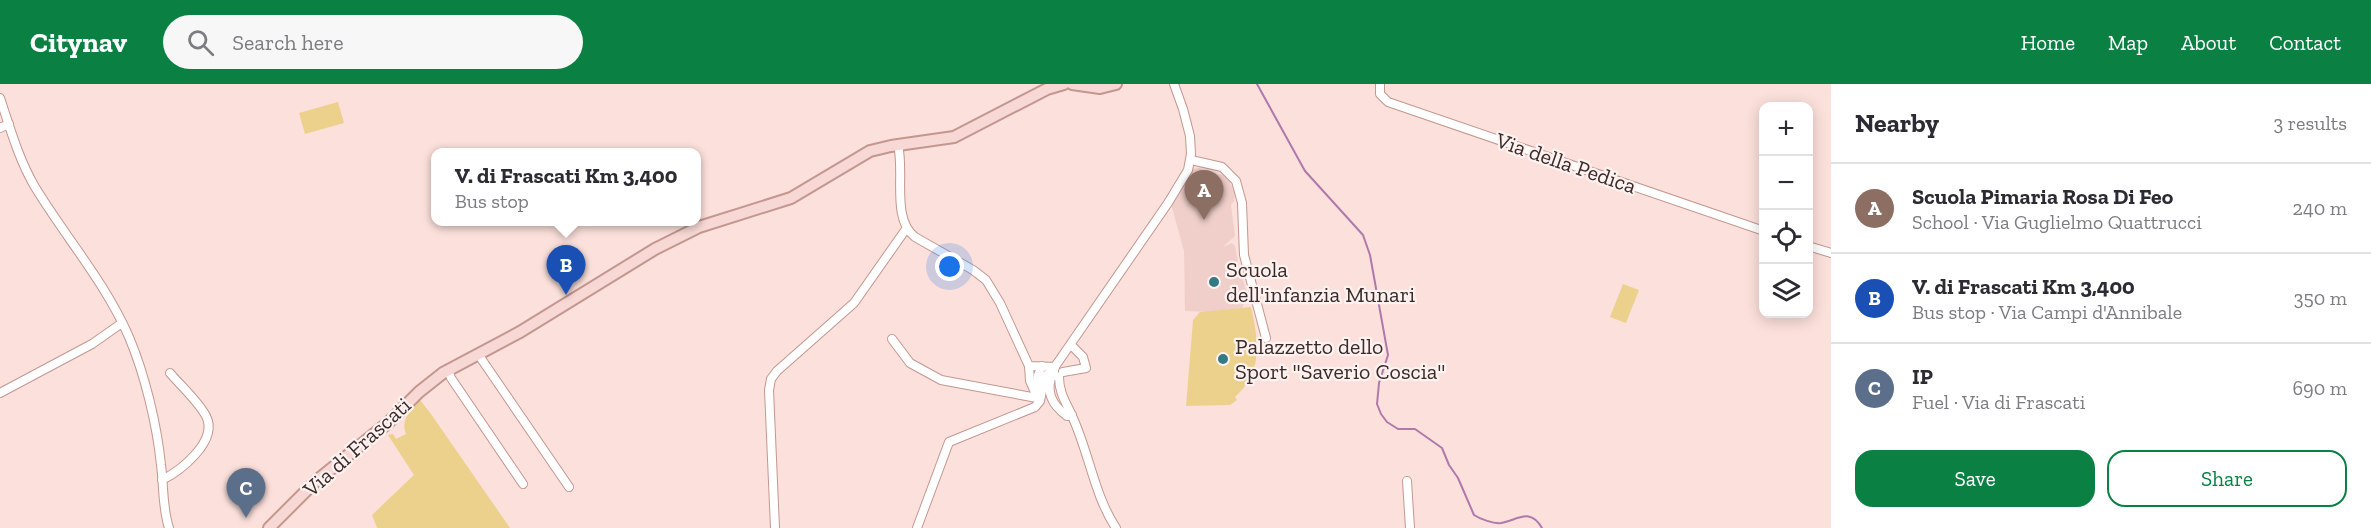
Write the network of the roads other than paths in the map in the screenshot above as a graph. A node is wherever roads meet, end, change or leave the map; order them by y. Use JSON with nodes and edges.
{"nodes":[{"id":1,"x":1064,"y":84,"type":"edge"},
{"id":2,"x":1072,"y":84,"type":"edge"},
{"id":3,"x":1116,"y":84,"type":"edge"},
{"id":4,"x":1174,"y":84,"type":"edge"},
{"id":5,"x":1380,"y":84,"type":"edge"},
{"id":6,"x":0,"y":98,"type":"edge"},
{"id":7,"x":9,"y":124,"type":"junction"},
{"id":8,"x":0,"y":128,"type":"edge"},
{"id":9,"x":898,"y":145,"type":"junction"},
{"id":10,"x":1191,"y":160,"type":"junction"},
{"id":11,"x":906,"y":229,"type":"junction"},
{"id":12,"x":1759,"y":229,"type":"edge"},
{"id":13,"x":1813,"y":247,"type":"edge"},
{"id":14,"x":1831,"y":253,"type":"edge"},
{"id":15,"x":122,"y":323,"type":"junction"},
{"id":16,"x":1266,"y":338,"type":"dead end"},
{"id":17,"x":892,"y":339,"type":"dead end"},
{"id":18,"x":1071,"y":345,"type":"junction"},
{"id":19,"x":478,"y":354,"type":"junction"},
{"id":20,"x":1029,"y":366,"type":"junction"},
{"id":21,"x":1042,"y":366,"type":"junction"},
{"id":22,"x":448,"y":370,"type":"junction"},
{"id":23,"x":1057,"y":371,"type":"junction"},
{"id":24,"x":170,"y":373,"type":"dead end"},
{"id":25,"x":0,"y":393,"type":"edge"},
{"id":26,"x":1037,"y":401,"type":"junction"},
{"id":27,"x":1069,"y":416,"type":"junction"},
{"id":28,"x":162,"y":480,"type":"junction"},
{"id":29,"x":1407,"y":481,"type":"dead end"},
{"id":30,"x":523,"y":484,"type":"dead end"},
{"id":31,"x":568,"y":487,"type":"dead end"},
{"id":32,"x":169,"y":528,"type":"edge"},
{"id":33,"x":269,"y":528,"type":"edge"},
{"id":34,"x":775,"y":528,"type":"edge"},
{"id":35,"x":917,"y":528,"type":"edge"},
{"id":36,"x":1116,"y":528,"type":"edge"},
{"id":37,"x":1410,"y":528,"type":"edge"}],
"edges":[{"from":1,"to":9,"type":"main road","name":"Via di Frascati"},
{"from":2,"to":3,"type":"main road"},
{"from":4,"to":10,"type":"street"},
{"from":5,"to":12,"type":"street","name":"Via della Pedica"},
{"from":6,"to":7,"type":"street"},
{"from":7,"to":8,"type":"street"},
{"from":7,"to":15,"type":"street"},
{"from":9,"to":11,"type":"street"},
{"from":9,"to":19,"type":"main road","name":"Via di Frascati"},
{"from":10,"to":16,"type":"street"},
{"from":10,"to":18,"type":"street"},
{"from":11,"to":20,"type":"street"},
{"from":11,"to":34,"type":"street"},
{"from":13,"to":14,"type":"street"},
{"from":15,"to":25,"type":"street"},
{"from":15,"to":28,"type":"street"},
{"from":17,"to":26,"type":"street"},
{"from":18,"to":23,"type":"street"},
{"from":18,"to":23,"type":"street"},
{"from":19,"to":22,"type":"main road","name":"Via di Frascati"},
{"from":19,"to":31,"type":"street"},
{"from":20,"to":21,"type":"street"},
{"from":20,"to":26,"type":"street"},
{"from":21,"to":23,"type":"street"},
{"from":21,"to":26,"type":"street"},
{"from":22,"to":30,"type":"street"},
{"from":22,"to":33,"type":"main road","name":"Via di Frascati"},
{"from":23,"to":26,"type":"street"},
{"from":23,"to":27,"type":"street"},
{"from":23,"to":27,"type":"street"},
{"from":24,"to":28,"type":"street"},
{"from":26,"to":35,"type":"street"},
{"from":27,"to":36,"type":"street"},
{"from":28,"to":32,"type":"street"},
{"from":29,"to":37,"type":"street"}]}
